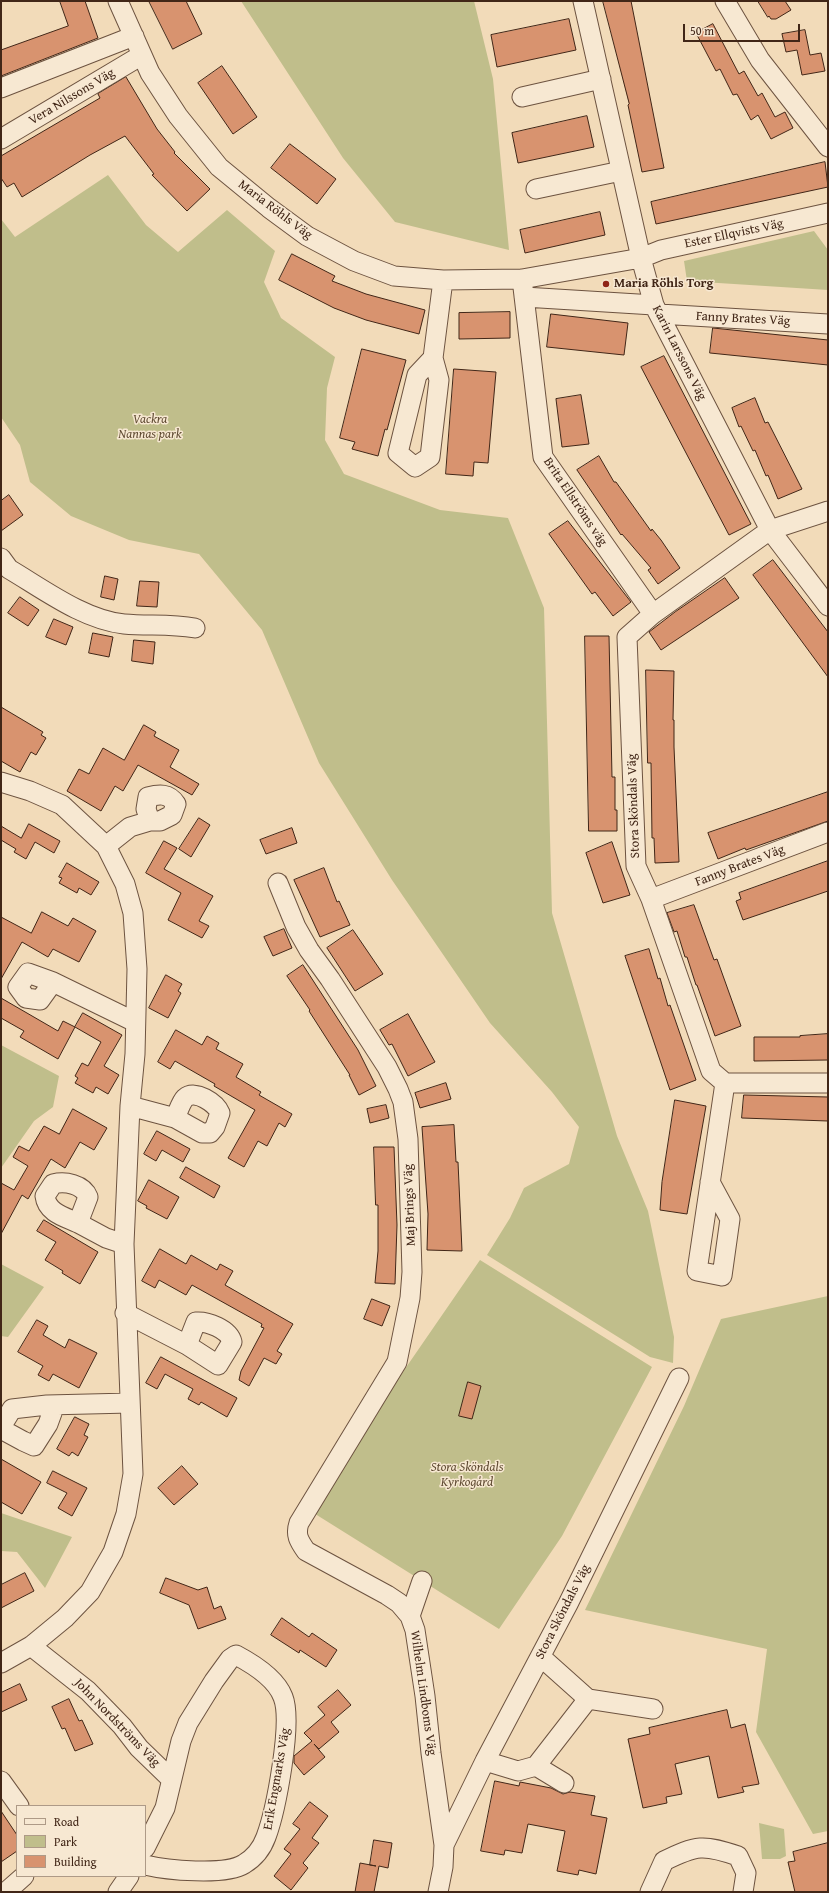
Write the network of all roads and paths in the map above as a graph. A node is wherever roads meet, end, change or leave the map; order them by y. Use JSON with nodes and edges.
{"nodes":[{"id":1,"x":118,"y":1,"type":"edge"},
{"id":2,"x":583,"y":1,"type":"edge"},
{"id":3,"x":725,"y":1,"type":"edge"},
{"id":4,"x":134,"y":36,"type":"junction"},
{"id":5,"x":142,"y":55,"type":"junction"},
{"id":6,"x":601,"y":79,"type":"junction"},
{"id":7,"x":1,"y":88,"type":"edge"},
{"id":8,"x":522,"y":96,"type":"dead end"},
{"id":9,"x":1,"y":139,"type":"edge"},
{"id":10,"x":828,"y":147,"type":"edge"},
{"id":11,"x":621,"y":171,"type":"junction"},
{"id":12,"x":536,"y":189,"type":"dead end"},
{"id":13,"x":828,"y":213,"type":"edge"},
{"id":14,"x":641,"y":258,"type":"junction"},
{"id":15,"x":444,"y":280,"type":"junction"},
{"id":16,"x":524,"y":288,"type":"junction"},
{"id":17,"x":657,"y":309,"type":"junction"},
{"id":18,"x":828,"y":324,"type":"edge"},
{"id":19,"x":433,"y":358,"type":"junction"},
{"id":20,"x":828,"y":511,"type":"edge"},
{"id":21,"x":770,"y":530,"type":"junction"},
{"id":22,"x":1,"y":558,"type":"edge"},
{"id":23,"x":828,"y":606,"type":"edge"},
{"id":24,"x":653,"y":614,"type":"junction"},
{"id":25,"x":195,"y":628,"type":"dead end"},
{"id":26,"x":1,"y":782,"type":"edge"},
{"id":27,"x":150,"y":821,"type":"dead end"},
{"id":28,"x":828,"y":832,"type":"edge"},
{"id":29,"x":106,"y":846,"type":"junction"},
{"id":30,"x":278,"y":883,"type":"dead end"},
{"id":31,"x":651,"y":900,"type":"junction"},
{"id":32,"x":53,"y":982,"type":"dead end"},
{"id":33,"x":135,"y":1022,"type":"junction"},
{"id":34,"x":725,"y":1083,"type":"junction"},
{"id":35,"x":828,"y":1083,"type":"edge"},
{"id":36,"x":130,"y":1106,"type":"junction"},
{"id":37,"x":175,"y":1118,"type":"dead end"},
{"id":38,"x":710,"y":1182,"type":"dead end"},
{"id":39,"x":78,"y":1223,"type":"dead end"},
{"id":40,"x":124,"y":1244,"type":"junction"},
{"id":41,"x":125,"y":1313,"type":"junction"},
{"id":42,"x":187,"y":1345,"type":"dead end"},
{"id":43,"x":679,"y":1378,"type":"dead end"},
{"id":44,"x":130,"y":1404,"type":"junction"},
{"id":45,"x":48,"y":1405,"type":"junction"},
{"id":46,"x":1,"y":1428,"type":"edge"},
{"id":47,"x":296,"y":1532,"type":"joint"},
{"id":48,"x":422,"y":1581,"type":"dead end"},
{"id":49,"x":410,"y":1616,"type":"junction"},
{"id":50,"x":31,"y":1646,"type":"junction"},
{"id":51,"x":541,"y":1657,"type":"junction"},
{"id":52,"x":1,"y":1663,"type":"edge"},
{"id":53,"x":588,"y":1699,"type":"junction"},
{"id":54,"x":653,"y":1708,"type":"dead end"},
{"id":55,"x":486,"y":1760,"type":"junction"},
{"id":56,"x":536,"y":1766,"type":"junction"},
{"id":57,"x":171,"y":1779,"type":"junction"},
{"id":58,"x":1,"y":1781,"type":"edge"},
{"id":59,"x":564,"y":1783,"type":"dead end"},
{"id":60,"x":17,"y":1805,"type":"edge"},
{"id":61,"x":444,"y":1845,"type":"junction"},
{"id":62,"x":146,"y":1846,"type":"edge"},
{"id":63,"x":146,"y":1865,"type":"edge"},
{"id":64,"x":23,"y":1877,"type":"edge"},
{"id":65,"x":128,"y":1877,"type":"edge"},
{"id":66,"x":6,"y":1892,"type":"edge"},
{"id":67,"x":118,"y":1892,"type":"edge"},
{"id":68,"x":438,"y":1892,"type":"edge"},
{"id":69,"x":650,"y":1892,"type":"edge"},
{"id":70,"x":743,"y":1892,"type":"edge"}],
"edges":[{"from":1,"to":4,"type":"street","name":"Maria Röhls Väg"},
{"from":2,"to":6,"type":"street","name":"Karin Larssons Väg"},
{"from":3,"to":10,"type":"street"},
{"from":4,"to":5,"type":"street","name":"Maria Röhls Väg"},
{"from":4,"to":7,"type":"street","name":"Vera Nilssons Väg"},
{"from":5,"to":9,"type":"street","name":"Vera Nilssons Väg"},
{"from":5,"to":15,"type":"street","name":"Maria Röhls Väg"},
{"from":6,"to":8,"type":"street"},
{"from":6,"to":11,"type":"street","name":"Karin Larssons Väg"},
{"from":11,"to":12,"type":"street"},
{"from":11,"to":14,"type":"street","name":"Karin Larssons Väg"},
{"from":13,"to":14,"type":"street","name":"Ester Ellqvists Väg"},
{"from":14,"to":16,"type":"street"},
{"from":14,"to":17,"type":"street","name":"Karin Larssons Väg"},
{"from":15,"to":16,"type":"street","name":"Maria Röhls Väg"},
{"from":15,"to":19,"type":"street"},
{"from":16,"to":17,"type":"street"},
{"from":16,"to":24,"type":"street","name":"Brita Ellströms väg"},
{"from":17,"to":18,"type":"street","name":"Fanny Brates Väg"},
{"from":17,"to":21,"type":"street","name":"Karin Larssons Väg"},
{"from":19,"to":19,"type":"street"},
{"from":20,"to":21,"type":"street","name":"Stora Sköndals Väg"},
{"from":21,"to":23,"type":"street","name":"Karin Larssons Väg"},
{"from":21,"to":24,"type":"street","name":"Stora Sköndals Väg"},
{"from":22,"to":25,"type":"street"},
{"from":24,"to":31,"type":"street","name":"Stora Sköndals Väg"},
{"from":26,"to":29,"type":"street"},
{"from":27,"to":29,"type":"street"},
{"from":28,"to":31,"type":"street","name":"Fanny Brates Väg"},
{"from":29,"to":33,"type":"street"},
{"from":30,"to":47,"type":"street","name":"Maj Brings Väg"},
{"from":31,"to":34,"type":"street","name":"Stora Sköndals Väg"},
{"from":32,"to":33,"type":"street"},
{"from":33,"to":36,"type":"street"},
{"from":34,"to":35,"type":"street"},
{"from":34,"to":38,"type":"street"},
{"from":36,"to":37,"type":"street"},
{"from":36,"to":40,"type":"street"},
{"from":39,"to":40,"type":"street"},
{"from":40,"to":41,"type":"street"},
{"from":41,"to":42,"type":"street"},
{"from":41,"to":44,"type":"street"},
{"from":43,"to":51,"type":"street","name":"Stora Sköndals Väg"},
{"from":44,"to":45,"type":"street"},
{"from":44,"to":50,"type":"street"},
{"from":45,"to":46,"type":"street"},
{"from":45,"to":46,"type":"street"},
{"from":47,"to":49,"type":"street","name":"Wilhelm Lindboms Väg"},
{"from":48,"to":49,"type":"street"},
{"from":49,"to":61,"type":"street","name":"Wilhelm Lindboms Väg"},
{"from":50,"to":52,"type":"street"},
{"from":50,"to":57,"type":"street","name":"John Nordströms Väg"},
{"from":51,"to":53,"type":"street"},
{"from":51,"to":55,"type":"street","name":"Stora Sköndals Väg"},
{"from":53,"to":54,"type":"street"},
{"from":53,"to":56,"type":"street"},
{"from":55,"to":56,"type":"street"},
{"from":55,"to":61,"type":"street","name":"Stora Sköndals Väg"},
{"from":56,"to":59,"type":"street"},
{"from":57,"to":62,"type":"street"},
{"from":57,"to":63,"type":"street","name":"Erik Engmarks Väg"},
{"from":58,"to":60,"type":"street"},
{"from":61,"to":68,"type":"street","name":"Wilhelm Lindboms Väg"},
{"from":64,"to":66,"type":"street"},
{"from":65,"to":67,"type":"street"},
{"from":69,"to":70,"type":"street"}]}
